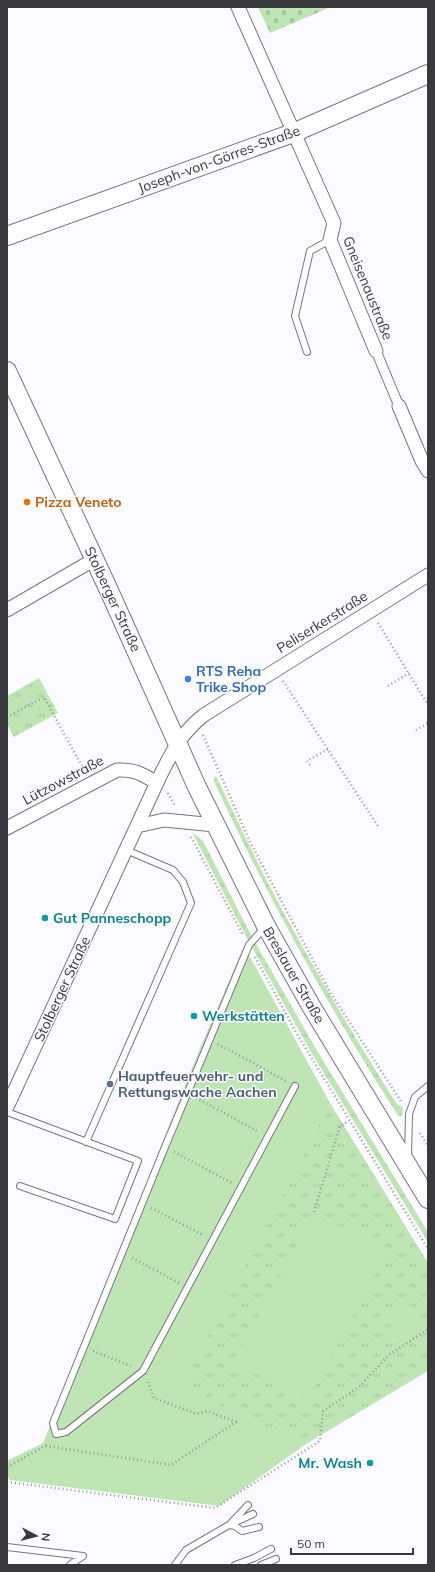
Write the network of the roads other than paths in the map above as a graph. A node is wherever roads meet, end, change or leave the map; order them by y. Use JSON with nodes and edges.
{"nodes":[{"id":1,"x":238,"y":7,"type":"edge"},
{"id":2,"x":428,"y":74,"type":"edge"},
{"id":3,"x":293,"y":133,"type":"junction"},
{"id":4,"x":7,"y":236,"type":"edge"},
{"id":5,"x":330,"y":240,"type":"junction"},
{"id":6,"x":376,"y":351,"type":"joint"},
{"id":7,"x":307,"y":352,"type":"dead end"},
{"id":8,"x":7,"y":371,"type":"edge"},
{"id":9,"x":399,"y":406,"type":"joint"},
{"id":10,"x":428,"y":470,"type":"edge"},
{"id":11,"x":95,"y":559,"type":"junction"},
{"id":12,"x":428,"y":575,"type":"edge"},
{"id":13,"x":7,"y":610,"type":"edge"},
{"id":14,"x":178,"y":742,"type":"junction"},
{"id":15,"x":159,"y":780,"type":"junction"},
{"id":16,"x":215,"y":825,"type":"junction"},
{"id":17,"x":137,"y":826,"type":"junction"},
{"id":18,"x":7,"y":828,"type":"edge"},
{"id":19,"x":126,"y":850,"type":"junction"},
{"id":20,"x":266,"y":926,"type":"junction"},
{"id":21,"x":295,"y":1086,"type":"road end"},
{"id":22,"x":428,"y":1086,"type":"edge"},
{"id":23,"x":7,"y":1107,"type":"edge"},
{"id":24,"x":7,"y":1112,"type":"edge"},
{"id":25,"x":86,"y":1142,"type":"junction"},
{"id":26,"x":408,"y":1165,"type":"junction"},
{"id":27,"x":20,"y":1186,"type":"dead end"},
{"id":28,"x":428,"y":1199,"type":"edge"},
{"id":29,"x":248,"y":1505,"type":"dead end"},
{"id":30,"x":253,"y":1514,"type":"dead end"},
{"id":31,"x":229,"y":1525,"type":"junction"},
{"id":32,"x":259,"y":1527,"type":"dead end"},
{"id":33,"x":7,"y":1547,"type":"edge"},
{"id":34,"x":270,"y":1549,"type":"dead end"},
{"id":35,"x":276,"y":1559,"type":"dead end"},
{"id":36,"x":70,"y":1565,"type":"edge"},
{"id":37,"x":175,"y":1565,"type":"edge"},
{"id":38,"x":235,"y":1565,"type":"edge"},
{"id":39,"x":261,"y":1565,"type":"edge"}],
"edges":[{"from":1,"to":3,"type":"street","name":"Gneisenaustraße"},
{"from":2,"to":3,"type":"main road","name":"Joseph-von-Görres-Straße"},
{"from":3,"to":4,"type":"main road","name":"Joseph-von-Görres-Straße"},
{"from":3,"to":5,"type":"street","name":"Gneisenaustraße"},
{"from":5,"to":6,"type":"street","name":"Gneisenaustraße"},
{"from":5,"to":7,"type":"lane"},
{"from":6,"to":9,"type":"street","name":"Gneisenaustraße"},
{"from":8,"to":11,"type":"main road","name":"Stolberger Straße"},
{"from":9,"to":10,"type":"street","name":"Gneisenaustraße"},
{"from":11,"to":13,"type":"street"},
{"from":11,"to":14,"type":"main road","name":"Stolberger Straße"},
{"from":12,"to":14,"type":"street","name":"Peliserkerstraße"},
{"from":14,"to":15,"type":"street","name":"Stolberger Straße"},
{"from":14,"to":16,"type":"main road","name":"Breslauer Straße"},
{"from":15,"to":17,"type":"street","name":"Stolberger Straße"},
{"from":15,"to":18,"type":"street","name":"Lützowstraße"},
{"from":16,"to":17,"type":"street"},
{"from":16,"to":20,"type":"main road","name":"Breslauer Straße"},
{"from":17,"to":19,"type":"street","name":"Stolberger Straße"},
{"from":19,"to":23,"type":"street","name":"Stolberger Straße"},
{"from":19,"to":25,"type":"lane"},
{"from":20,"to":21,"type":"lane"},
{"from":20,"to":26,"type":"main road","name":"Breslauer Straße"},
{"from":22,"to":26,"type":"lane"},
{"from":24,"to":25,"type":"lane"},
{"from":25,"to":27,"type":"lane"},
{"from":26,"to":28,"type":"main road","name":"Breslauer Straße"},
{"from":29,"to":31,"type":"lane"},
{"from":30,"to":31,"type":"lane"},
{"from":31,"to":32,"type":"lane"},
{"from":31,"to":37,"type":"lane"},
{"from":33,"to":36,"type":"lane"},
{"from":34,"to":38,"type":"lane"},
{"from":35,"to":39,"type":"lane"}]}
